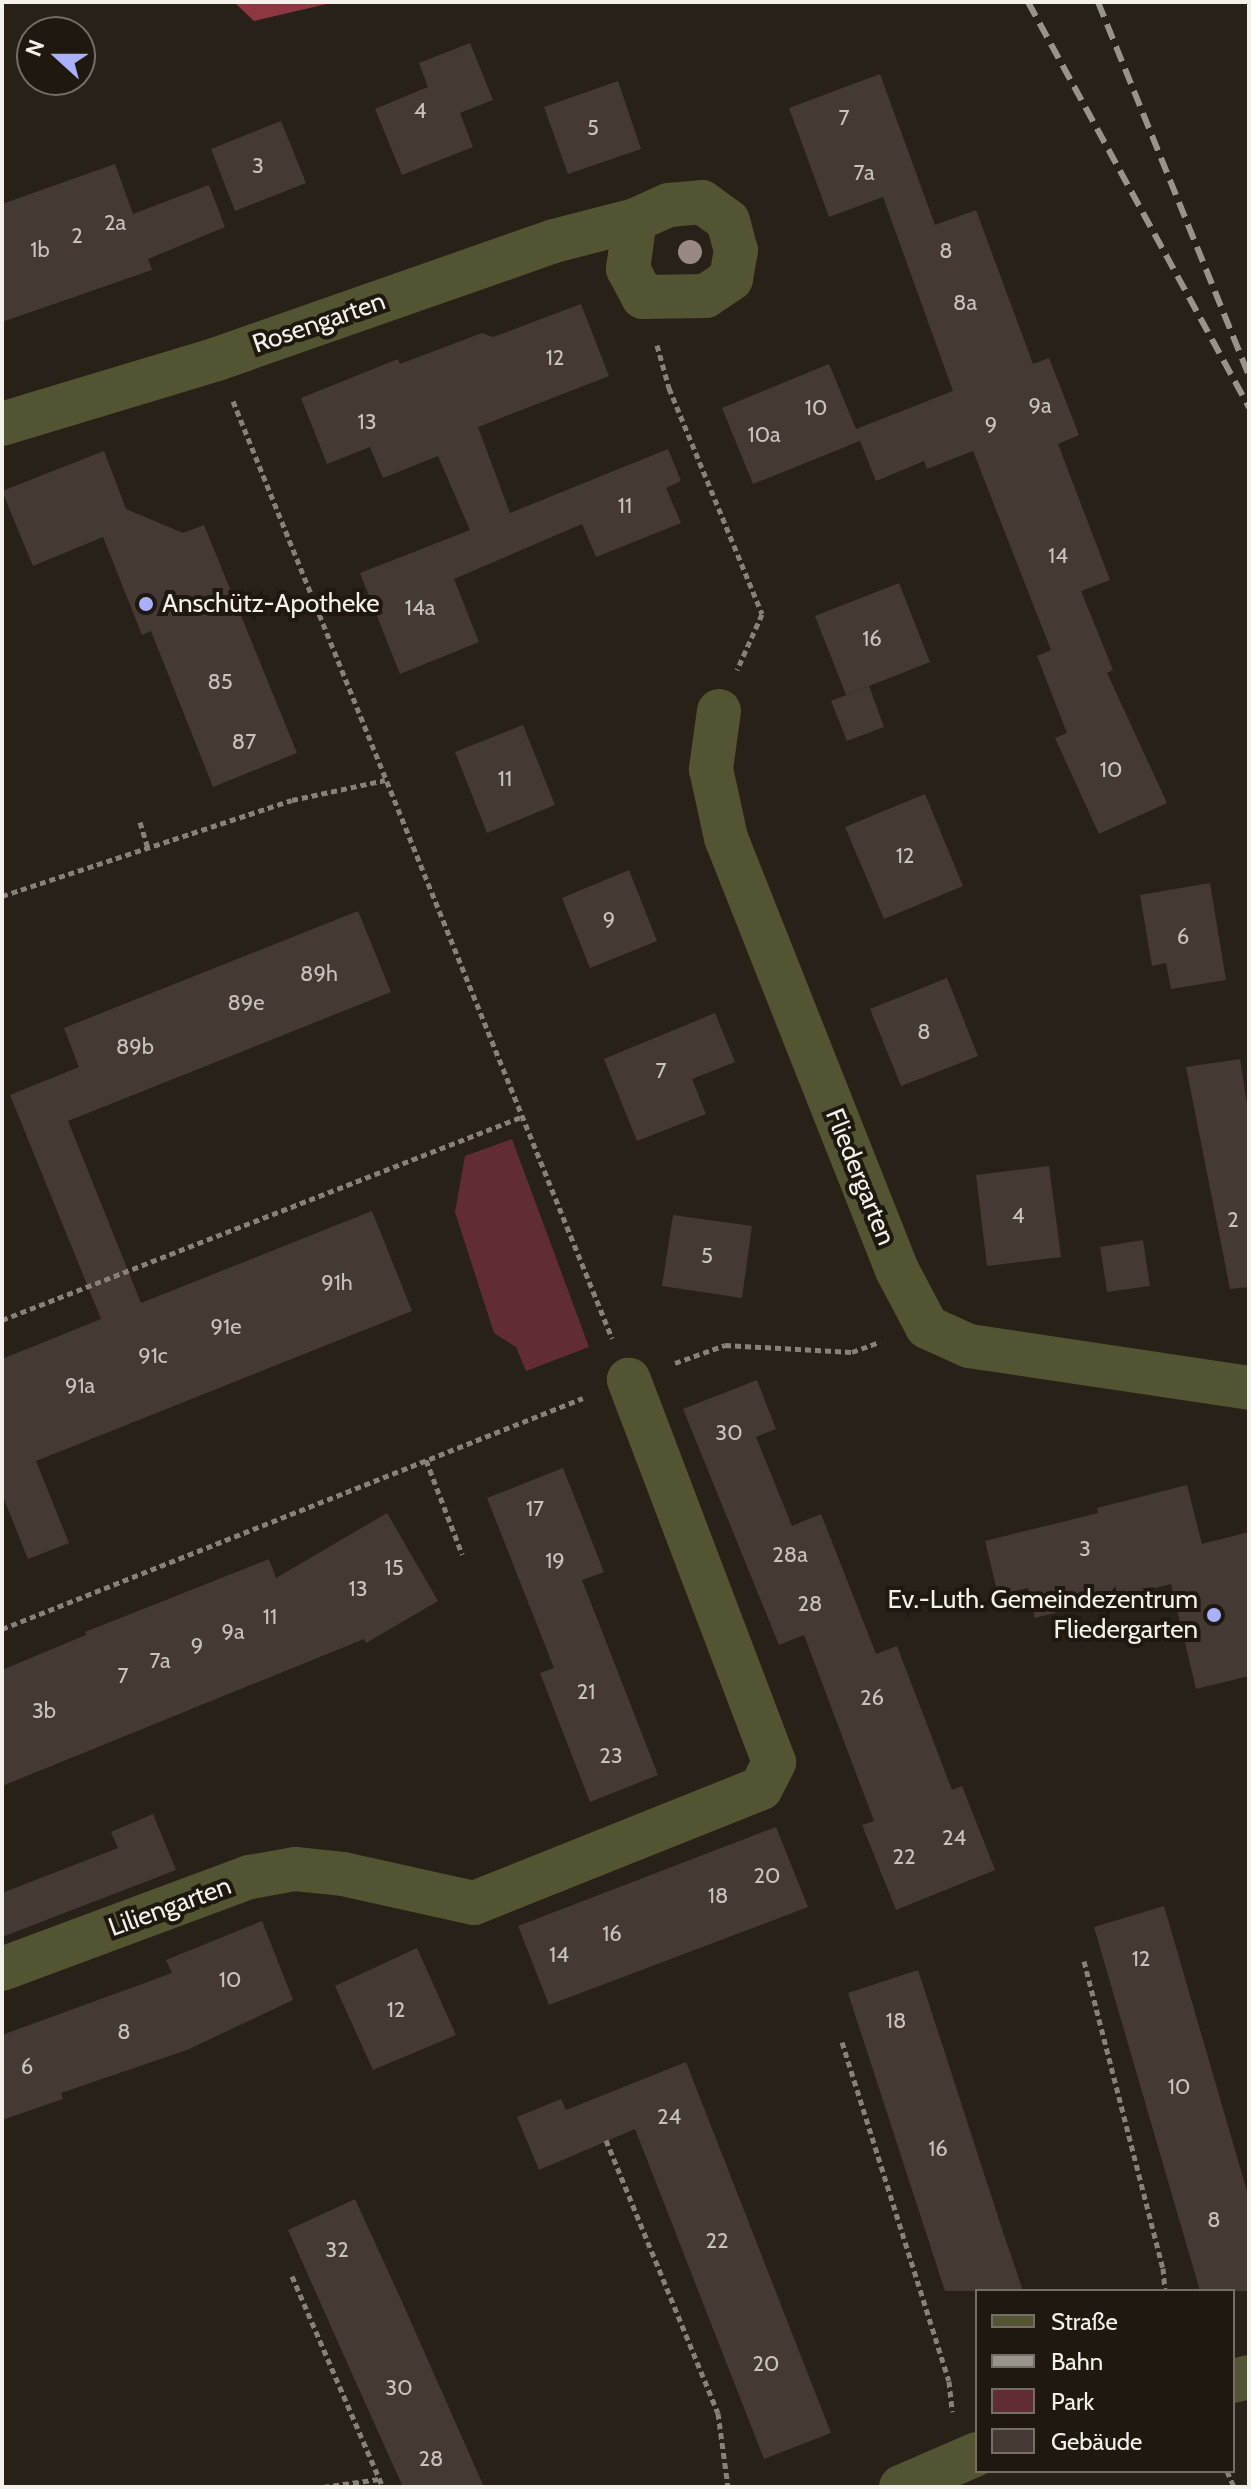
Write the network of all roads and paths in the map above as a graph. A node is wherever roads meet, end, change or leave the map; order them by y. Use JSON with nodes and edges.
{"nodes":[{"id":1,"x":635,"y":220,"type":"junction"},
{"id":2,"x":643,"y":297,"type":"junction"},
{"id":3,"x":217,"y":359,"type":"junction"},
{"id":4,"x":2,"y":424,"type":"edge"},
{"id":5,"x":719,"y":711,"type":"joint"},
{"id":6,"x":385,"y":780,"type":"junction"},
{"id":7,"x":140,"y":822,"type":"dead end"},
{"id":8,"x":148,"y":848,"type":"junction"},
{"id":9,"x":2,"y":896,"type":"edge"},
{"id":10,"x":521,"y":1117,"type":"junction"},
{"id":11,"x":2,"y":1320,"type":"edge"},
{"id":12,"x":927,"y":1327,"type":"junction"},
{"id":13,"x":629,"y":1380,"type":"junction"},
{"id":14,"x":1249,"y":1388,"type":"edge"},
{"id":15,"x":426,"y":1460,"type":"junction"},
{"id":16,"x":462,"y":1554,"type":"dead end"},
{"id":17,"x":2,"y":1629,"type":"edge"},
{"id":18,"x":1084,"y":1961,"type":"dead end"},
{"id":19,"x":2,"y":1969,"type":"edge"},
{"id":20,"x":842,"y":2042,"type":"dead end"},
{"id":21,"x":606,"y":2140,"type":"dead end"},
{"id":22,"x":292,"y":2276,"type":"dead end"},
{"id":23,"x":1165,"y":2289,"type":"edge"},
{"id":24,"x":966,"y":2457,"type":"edge"},
{"id":25,"x":379,"y":2479,"type":"junction"},
{"id":26,"x":323,"y":2487,"type":"edge"},
{"id":27,"x":383,"y":2487,"type":"edge"},
{"id":28,"x":728,"y":2487,"type":"edge"},
{"id":29,"x":901,"y":2487,"type":"edge"}],
"edges":[{"from":1,"to":2,"type":"street"},
{"from":1,"to":2,"type":"street","name":"Rosengarten"},
{"from":1,"to":3,"type":"street","name":"Rosengarten"},
{"from":2,"to":5,"type":"path"},
{"from":3,"to":4,"type":"street","name":"Rosengarten"},
{"from":3,"to":6,"type":"path"},
{"from":5,"to":12,"type":"street","name":"Fliedergarten"},
{"from":6,"to":8,"type":"path"},
{"from":6,"to":10,"type":"path"},
{"from":7,"to":8,"type":"path"},
{"from":8,"to":9,"type":"path"},
{"from":10,"to":11,"type":"path"},
{"from":10,"to":13,"type":"path"},
{"from":12,"to":13,"type":"path"},
{"from":12,"to":14,"type":"street"},
{"from":13,"to":15,"type":"path"},
{"from":13,"to":19,"type":"street","name":"Liliengarten"},
{"from":15,"to":16,"type":"path"},
{"from":15,"to":17,"type":"path"},
{"from":18,"to":23,"type":"path"},
{"from":20,"to":24,"type":"path"},
{"from":21,"to":28,"type":"path"},
{"from":22,"to":25,"type":"path"},
{"from":24,"to":29,"type":"street"},
{"from":25,"to":26,"type":"path"},
{"from":25,"to":27,"type":"path"}]}
